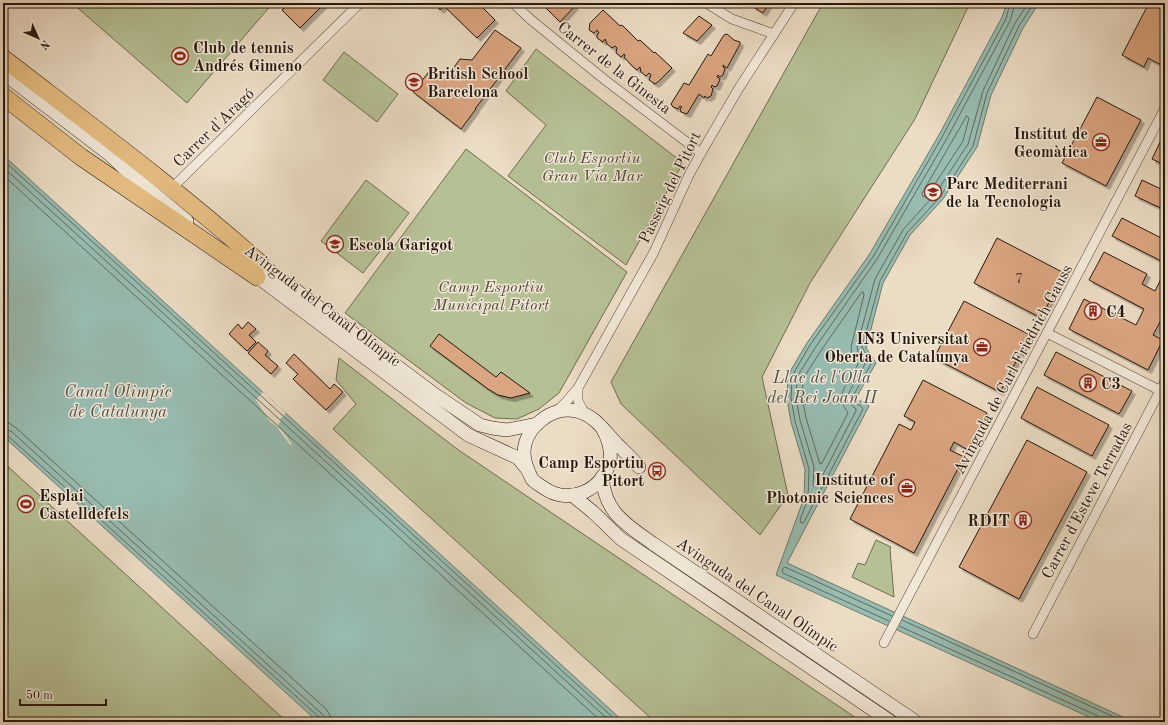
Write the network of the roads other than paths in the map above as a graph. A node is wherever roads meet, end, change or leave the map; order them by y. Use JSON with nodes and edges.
{"nodes":[{"id":1,"x":360,"y":3,"type":"edge"},
{"id":2,"x":706,"y":3,"type":"edge"},
{"id":3,"x":794,"y":3,"type":"edge"},
{"id":4,"x":516,"y":4,"type":"edge"},
{"id":5,"x":774,"y":34,"type":"junction"},
{"id":6,"x":3,"y":58,"type":"edge"},
{"id":7,"x":3,"y":73,"type":"edge"},
{"id":8,"x":3,"y":96,"type":"edge"},
{"id":9,"x":1164,"y":113,"type":"edge"},
{"id":10,"x":701,"y":152,"type":"junction"},
{"id":11,"x":171,"y":188,"type":"junction"},
{"id":12,"x":258,"y":270,"type":"junction"},
{"id":13,"x":1048,"y":333,"type":"junction"},
{"id":14,"x":1165,"y":381,"type":"edge"},
{"id":15,"x":578,"y":388,"type":"junction"},
{"id":16,"x":1162,"y":392,"type":"edge"},
{"id":17,"x":556,"y":412,"type":"junction"},
{"id":18,"x":585,"y":414,"type":"junction"},
{"id":19,"x":537,"y":424,"type":"junction"},
{"id":20,"x":601,"y":426,"type":"junction"},
{"id":21,"x":526,"y":468,"type":"junction"},
{"id":22,"x":605,"y":472,"type":"junction"},
{"id":23,"x":572,"y":495,"type":"junction"},
{"id":24,"x":1033,"y":634,"type":"dead end"},
{"id":25,"x":887,"y":639,"type":"dead end"},
{"id":26,"x":891,"y":722,"type":"edge"},
{"id":27,"x":916,"y":722,"type":"edge"}],
"edges":[{"from":1,"to":11,"type":"street","name":"Carrer d'Aragó"},
{"from":2,"to":5,"type":"street"},
{"from":3,"to":5,"type":"street","name":"Passeig del Pitort"},
{"from":4,"to":10,"type":"street","name":"Carrer de la Ginesta"},
{"from":5,"to":10,"type":"street","name":"Passeig del Pitort"},
{"from":6,"to":11,"type":"highway"},
{"from":7,"to":12,"type":"street","name":"Avinguda del Canal Olímpic"},
{"from":8,"to":12,"type":"highway"},
{"from":9,"to":13,"type":"street","name":"Avinguda de Carl Friedrich Gauss"},
{"from":10,"to":15,"type":"street","name":"Passeig del Pitort"},
{"from":11,"to":12,"type":"highway"},
{"from":12,"to":19,"type":"street","name":"Avinguda del Canal Olímpic"},
{"from":12,"to":21,"type":"street","name":"Avinguda del Canal Olímpic"},
{"from":13,"to":16,"type":"street"},
{"from":13,"to":25,"type":"street","name":"Avinguda de Carl Friedrich Gauss"},
{"from":14,"to":16,"type":"street","name":"Carrer d'Esteve Terradas"},
{"from":15,"to":17,"type":"street","name":"Passeig del Pitort"},
{"from":15,"to":18,"type":"street"},
{"from":16,"to":24,"type":"street","name":"Carrer d'Esteve Terradas"},
{"from":17,"to":18,"type":"street"},
{"from":17,"to":19,"type":"street"},
{"from":18,"to":20,"type":"street"},
{"from":19,"to":21,"type":"street"},
{"from":20,"to":22,"type":"street"},
{"from":20,"to":22,"type":"street"},
{"from":21,"to":23,"type":"street"},
{"from":22,"to":23,"type":"street"},
{"from":22,"to":27,"type":"street","name":"Avinguda del Canal Olímpic"},
{"from":23,"to":26,"type":"street","name":"Avinguda del Canal Olímpic"}]}
